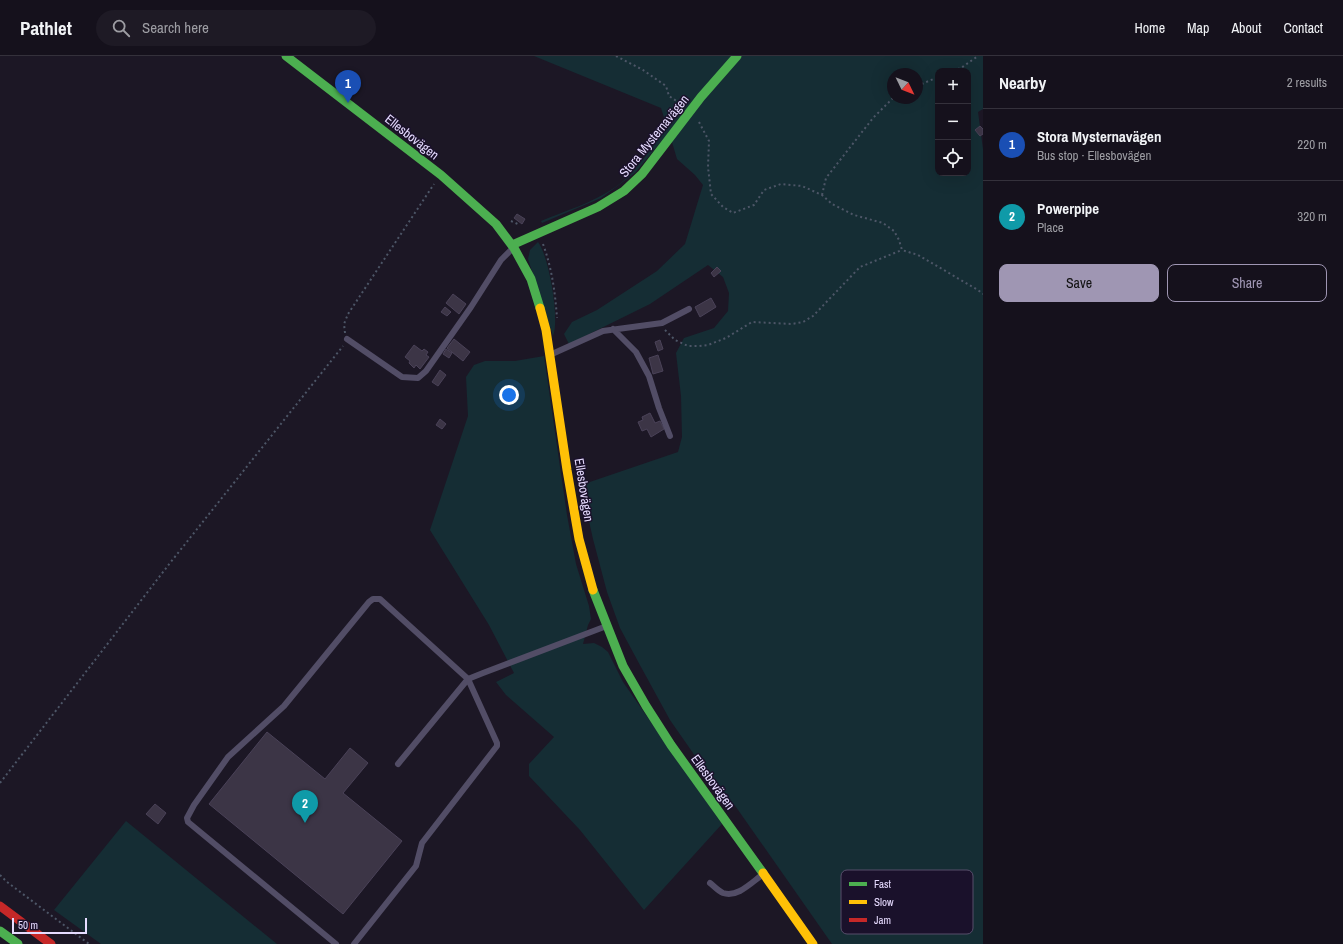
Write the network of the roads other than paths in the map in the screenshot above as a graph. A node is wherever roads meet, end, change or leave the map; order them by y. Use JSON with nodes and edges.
{"nodes":[{"id":1,"x":286,"y":56,"type":"edge"},
{"id":2,"x":737,"y":56,"type":"edge"},
{"id":3,"x":513,"y":246,"type":"junction"},
{"id":4,"x":689,"y":310,"type":"dead end"},
{"id":5,"x":613,"y":329,"type":"junction"},
{"id":6,"x":347,"y":339,"type":"road end"},
{"id":7,"x":550,"y":355,"type":"junction"},
{"id":8,"x":670,"y":436,"type":"dead end"},
{"id":9,"x":606,"y":626,"type":"junction"},
{"id":10,"x":468,"y":679,"type":"junction"},
{"id":11,"x":398,"y":764,"type":"dead end"},
{"id":12,"x":764,"y":874,"type":"junction"},
{"id":13,"x":710,"y":884,"type":"dead end"},
{"id":14,"x":0,"y":906,"type":"edge"},
{"id":15,"x":0,"y":931,"type":"edge"},
{"id":16,"x":18,"y":944,"type":"edge"},
{"id":17,"x":51,"y":944,"type":"edge"},
{"id":18,"x":336,"y":944,"type":"edge"},
{"id":19,"x":354,"y":944,"type":"edge"},
{"id":20,"x":813,"y":944,"type":"edge"}],
"edges":[{"from":1,"to":3,"type":"main road","name":"Ellesbovägen"},
{"from":2,"to":3,"type":"main road","name":"Stora Mysternavägen"},
{"from":3,"to":6,"type":"lane"},
{"from":3,"to":7,"type":"main road","name":"Ellesbovägen"},
{"from":4,"to":5,"type":"lane"},
{"from":5,"to":7,"type":"lane"},
{"from":5,"to":8,"type":"lane"},
{"from":7,"to":9,"type":"main road","name":"Ellesbovägen"},
{"from":9,"to":10,"type":"lane"},
{"from":9,"to":12,"type":"main road","name":"Ellesbovägen"},
{"from":10,"to":11,"type":"lane"},
{"from":10,"to":18,"type":"lane"},
{"from":10,"to":19,"type":"lane"},
{"from":12,"to":13,"type":"lane"},
{"from":12,"to":20,"type":"main road","name":"Ellesbovägen"},
{"from":14,"to":17,"type":"main road"},
{"from":15,"to":16,"type":"main road"}]}
